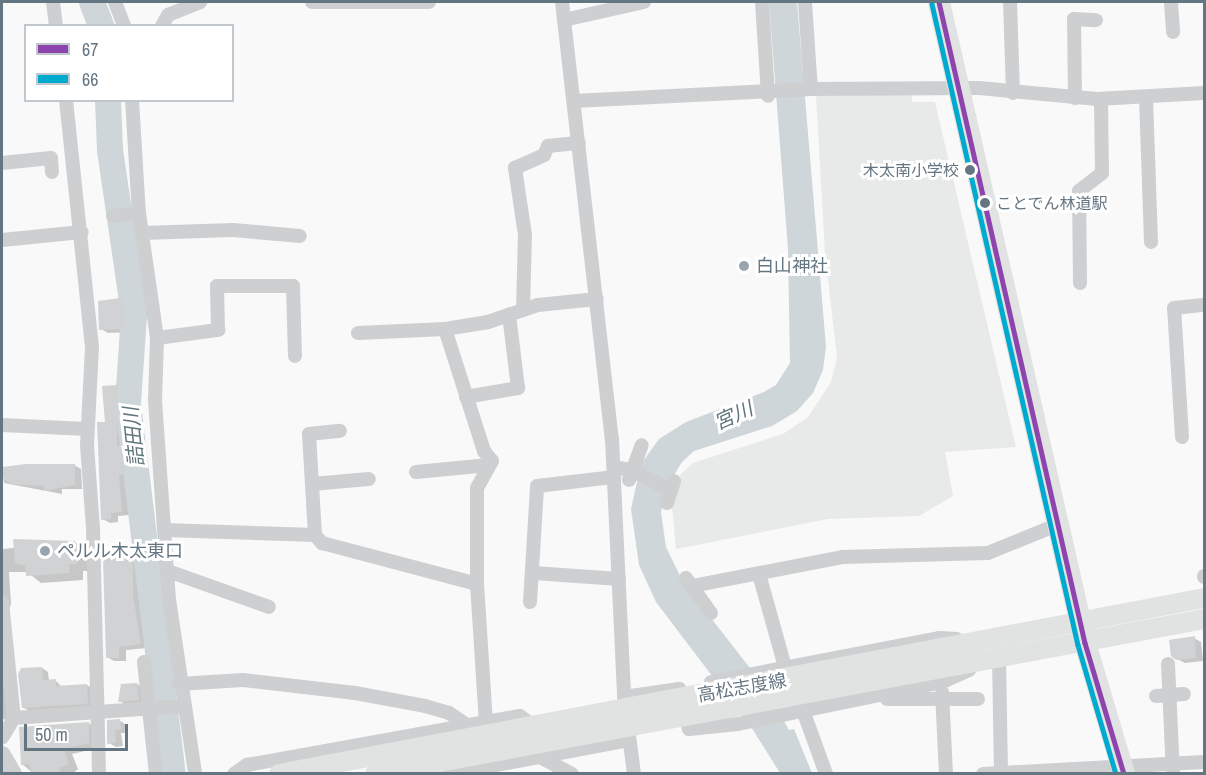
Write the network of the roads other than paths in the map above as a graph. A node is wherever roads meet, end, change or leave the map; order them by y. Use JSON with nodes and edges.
{"nodes":[{"id":1,"x":53,"y":2,"type":"edge"},
{"id":2,"x":115,"y":2,"type":"edge"},
{"id":3,"x":200,"y":2,"type":"edge"},
{"id":4,"x":312,"y":2,"type":"edge"},
{"id":5,"x":429,"y":2,"type":"edge"},
{"id":6,"x":562,"y":2,"type":"edge"},
{"id":7,"x":644,"y":2,"type":"edge"},
{"id":8,"x":762,"y":2,"type":"edge"},
{"id":9,"x":805,"y":2,"type":"edge"},
{"id":10,"x":939,"y":2,"type":"edge"},
{"id":11,"x":1010,"y":2,"type":"edge"},
{"id":12,"x":1172,"y":2,"type":"edge"},
{"id":13,"x":564,"y":20,"type":"junction"},
{"id":14,"x":1096,"y":20,"type":"dead end"},
{"id":15,"x":56,"y":24,"type":"edge"},
{"id":16,"x":123,"y":24,"type":"edge"},
{"id":17,"x":163,"y":24,"type":"edge"},
{"id":18,"x":1173,"y":32,"type":"dead end"},
{"id":19,"x":958,"y":87,"type":"junction"},
{"id":20,"x":810,"y":89,"type":"junction"},
{"id":21,"x":769,"y":92,"type":"junction"},
{"id":22,"x":1013,"y":93,"type":"junction"},
{"id":23,"x":1204,"y":93,"type":"edge"},
{"id":24,"x":1075,"y":98,"type":"junction"},
{"id":25,"x":1146,"y":98,"type":"junction"},
{"id":26,"x":1101,"y":99,"type":"junction"},
{"id":27,"x":574,"y":101,"type":"junction"},
{"id":28,"x":66,"y":102,"type":"edge"},
{"id":29,"x":132,"y":102,"type":"edge"},
{"id":30,"x":579,"y":143,"type":"junction"},
{"id":31,"x":2,"y":163,"type":"edge"},
{"id":32,"x":52,"y":172,"type":"dead end"},
{"id":33,"x":139,"y":213,"type":"junction"},
{"id":34,"x":113,"y":216,"type":"dead end"},
{"id":35,"x":82,"y":232,"type":"junction"},
{"id":36,"x":142,"y":233,"type":"junction"},
{"id":37,"x":300,"y":236,"type":"dead end"},
{"id":38,"x":2,"y":240,"type":"edge"},
{"id":39,"x":1151,"y":242,"type":"dead end"},
{"id":40,"x":1080,"y":283,"type":"dead end"},
{"id":41,"x":597,"y":299,"type":"junction"},
{"id":42,"x":1204,"y":305,"type":"edge"},
{"id":43,"x":516,"y":313,"type":"junction"},
{"id":44,"x":446,"y":329,"type":"junction"},
{"id":45,"x":358,"y":333,"type":"dead end"},
{"id":46,"x":157,"y":338,"type":"junction"},
{"id":47,"x":295,"y":356,"type":"dead end"},
{"id":48,"x":466,"y":397,"type":"junction"},
{"id":49,"x":2,"y":425,"type":"edge"},
{"id":50,"x":87,"y":429,"type":"junction"},
{"id":51,"x":340,"y":431,"type":"dead end"},
{"id":52,"x":1182,"y":437,"type":"dead end"},
{"id":53,"x":642,"y":445,"type":"dead end"},
{"id":54,"x":489,"y":465,"type":"junction"},
{"id":55,"x":416,"y":472,"type":"dead end"},
{"id":56,"x":614,"y":472,"type":"junction"},
{"id":57,"x":632,"y":474,"type":"junction"},
{"id":58,"x":369,"y":480,"type":"dead end"},
{"id":59,"x":312,"y":484,"type":"junction"},
{"id":60,"x":669,"y":490,"type":"dead end"},
{"id":61,"x":1059,"y":524,"type":"junction"},
{"id":62,"x":164,"y":530,"type":"junction"},
{"id":63,"x":315,"y":535,"type":"junction"},
{"id":64,"x":168,"y":572,"type":"junction"},
{"id":65,"x":534,"y":573,"type":"junction"},
{"id":66,"x":759,"y":574,"type":"junction"},
{"id":67,"x":619,"y":579,"type":"junction"},
{"id":68,"x":477,"y":584,"type":"junction"},
{"id":69,"x":1204,"y":598,"type":"edge"},
{"id":70,"x":2,"y":602,"type":"edge"},
{"id":71,"x":530,"y":602,"type":"dead end"},
{"id":72,"x":269,"y":606,"type":"dead end"},
{"id":73,"x":711,"y":613,"type":"dead end"},
{"id":74,"x":1204,"y":619,"type":"edge"},
{"id":75,"x":1083,"y":632,"type":"junction"},
{"id":76,"x":979,"y":640,"type":"junction"},
{"id":77,"x":999,"y":658,"type":"junction"},
{"id":78,"x":144,"y":662,"type":"dead end"},
{"id":79,"x":1168,"y":664,"type":"dead end"},
{"id":80,"x":784,"y":667,"type":"junction"},
{"id":81,"x":751,"y":669,"type":"junction"},
{"id":82,"x":706,"y":678,"type":"junction"},
{"id":83,"x":942,"y":682,"type":"junction"},
{"id":84,"x":818,"y":683,"type":"junction"},
{"id":85,"x":179,"y":684,"type":"junction"},
{"id":86,"x":679,"y":688,"type":"junction"},
{"id":87,"x":1184,"y":694,"type":"dead end"},
{"id":88,"x":1163,"y":696,"type":"junction"},
{"id":89,"x":624,"y":697,"type":"junction"},
{"id":90,"x":861,"y":699,"type":"junction"},
{"id":91,"x":978,"y":699,"type":"dead end"},
{"id":92,"x":942,"y":700,"type":"junction"},
{"id":93,"x":183,"y":706,"type":"junction"},
{"id":94,"x":150,"y":710,"type":"junction"},
{"id":95,"x":804,"y":710,"type":"junction"},
{"id":96,"x":96,"y":713,"type":"junction"},
{"id":97,"x":787,"y":713,"type":"junction"},
{"id":98,"x":14,"y":718,"type":"junction"},
{"id":99,"x":486,"y":722,"type":"junction"},
{"id":100,"x":738,"y":724,"type":"junction"},
{"id":101,"x":468,"y":726,"type":"junction"},
{"id":102,"x":2,"y":738,"type":"edge"},
{"id":103,"x":629,"y":740,"type":"junction"},
{"id":104,"x":2,"y":755,"type":"edge"},
{"id":105,"x":422,"y":756,"type":"junction"},
{"id":106,"x":540,"y":757,"type":"junction"},
{"id":107,"x":1204,"y":762,"type":"edge"},
{"id":108,"x":1173,"y":768,"type":"edge"},
{"id":109,"x":1123,"y":769,"type":"edge"},
{"id":110,"x":1002,"y":772,"type":"junction"},
{"id":111,"x":13,"y":774,"type":"edge"},
{"id":112,"x":99,"y":774,"type":"edge"},
{"id":113,"x":156,"y":774,"type":"edge"},
{"id":114,"x":195,"y":774,"type":"edge"},
{"id":115,"x":234,"y":774,"type":"edge"},
{"id":116,"x":279,"y":774,"type":"edge"},
{"id":117,"x":375,"y":774,"type":"edge"},
{"id":118,"x":449,"y":774,"type":"edge"},
{"id":119,"x":572,"y":774,"type":"edge"},
{"id":120,"x":634,"y":774,"type":"edge"},
{"id":121,"x":826,"y":774,"type":"edge"},
{"id":122,"x":946,"y":774,"type":"edge"},
{"id":123,"x":983,"y":774,"type":"edge"}],
"edges":[{"from":1,"to":15,"type":"street"},
{"from":2,"to":16,"type":"street"},
{"from":3,"to":17,"type":"street"},
{"from":4,"to":5,"type":"street"},
{"from":6,"to":13,"type":"street"},
{"from":7,"to":13,"type":"street"},
{"from":8,"to":21,"type":"street"},
{"from":9,"to":20,"type":"street"},
{"from":10,"to":19,"type":"main road"},
{"from":11,"to":22,"type":"street"},
{"from":12,"to":18,"type":"street"},
{"from":13,"to":27,"type":"street"},
{"from":14,"to":24,"type":"street"},
{"from":19,"to":20,"type":"street"},
{"from":19,"to":22,"type":"street"},
{"from":19,"to":61,"type":"main road"},
{"from":20,"to":21,"type":"street"},
{"from":21,"to":27,"type":"street"},
{"from":22,"to":24,"type":"street"},
{"from":23,"to":25,"type":"street"},
{"from":24,"to":26,"type":"street"},
{"from":25,"to":26,"type":"street"},
{"from":25,"to":39,"type":"street"},
{"from":26,"to":40,"type":"street"},
{"from":27,"to":30,"type":"street"},
{"from":28,"to":35,"type":"street"},
{"from":29,"to":33,"type":"street"},
{"from":30,"to":41,"type":"street"},
{"from":30,"to":43,"type":"street"},
{"from":31,"to":32,"type":"street"},
{"from":33,"to":34,"type":"street"},
{"from":33,"to":36,"type":"street"},
{"from":35,"to":38,"type":"street"},
{"from":35,"to":50,"type":"street"},
{"from":36,"to":37,"type":"street"},
{"from":36,"to":46,"type":"street"},
{"from":41,"to":43,"type":"street"},
{"from":41,"to":56,"type":"street"},
{"from":42,"to":52,"type":"street"},
{"from":43,"to":44,"type":"street"},
{"from":43,"to":48,"type":"street"},
{"from":44,"to":45,"type":"street"},
{"from":44,"to":48,"type":"street"},
{"from":46,"to":47,"type":"street"},
{"from":46,"to":62,"type":"street"},
{"from":48,"to":54,"type":"street"},
{"from":49,"to":50,"type":"street"},
{"from":50,"to":96,"type":"street"},
{"from":51,"to":59,"type":"street"},
{"from":53,"to":57,"type":"street"},
{"from":54,"to":55,"type":"street"},
{"from":54,"to":68,"type":"street"},
{"from":56,"to":57,"type":"street"},
{"from":56,"to":65,"type":"street"},
{"from":56,"to":67,"type":"street"},
{"from":57,"to":60,"type":"street"},
{"from":58,"to":59,"type":"street"},
{"from":59,"to":63,"type":"street"},
{"from":61,"to":66,"type":"street"},
{"from":61,"to":75,"type":"main road"},
{"from":62,"to":63,"type":"street"},
{"from":62,"to":64,"type":"street"},
{"from":63,"to":68,"type":"street"},
{"from":64,"to":72,"type":"street"},
{"from":64,"to":85,"type":"street"},
{"from":65,"to":67,"type":"street"},
{"from":65,"to":71,"type":"street"},
{"from":66,"to":73,"type":"street"},
{"from":66,"to":80,"type":"street"},
{"from":67,"to":89,"type":"street"},
{"from":68,"to":99,"type":"street"},
{"from":69,"to":75,"type":"main road","name":"高松志度線"},
{"from":70,"to":98,"type":"street"},
{"from":74,"to":75,"type":"main road","name":"高松志度線"},
{"from":75,"to":76,"type":"main road","name":"高松志度線"},
{"from":75,"to":77,"type":"main road","name":"高松志度線"},
{"from":75,"to":109,"type":"main road"},
{"from":76,"to":80,"type":"street"},
{"from":76,"to":84,"type":"main road","name":"高松志度線"},
{"from":77,"to":83,"type":"street"},
{"from":77,"to":84,"type":"main road","name":"高松志度線"},
{"from":77,"to":110,"type":"street"},
{"from":78,"to":94,"type":"street"},
{"from":79,"to":88,"type":"street"},
{"from":80,"to":81,"type":"street"},
{"from":80,"to":95,"type":"street"},
{"from":81,"to":82,"type":"street"},
{"from":81,"to":97,"type":"street"},
{"from":82,"to":86,"type":"street"},
{"from":82,"to":100,"type":"street"},
{"from":83,"to":90,"type":"street"},
{"from":83,"to":92,"type":"street"},
{"from":84,"to":105,"type":"main road","name":"高松志度線"},
{"from":85,"to":93,"type":"street"},
{"from":85,"to":101,"type":"street"},
{"from":86,"to":89,"type":"street"},
{"from":86,"to":100,"type":"street"},
{"from":87,"to":88,"type":"street"},
{"from":88,"to":108,"type":"street"},
{"from":89,"to":103,"type":"street"},
{"from":90,"to":92,"type":"street"},
{"from":90,"to":95,"type":"street"},
{"from":91,"to":92,"type":"street"},
{"from":92,"to":122,"type":"street"},
{"from":93,"to":94,"type":"street"},
{"from":93,"to":114,"type":"street"},
{"from":94,"to":96,"type":"street"},
{"from":94,"to":113,"type":"street"},
{"from":95,"to":97,"type":"street"},
{"from":95,"to":121,"type":"street"},
{"from":96,"to":98,"type":"street"},
{"from":96,"to":112,"type":"street"},
{"from":97,"to":100,"type":"street"},
{"from":98,"to":102,"type":"street"},
{"from":99,"to":101,"type":"street"},
{"from":99,"to":106,"type":"street"},
{"from":101,"to":115,"type":"street"},
{"from":103,"to":106,"type":"street"},
{"from":103,"to":120,"type":"street"},
{"from":104,"to":111,"type":"street"},
{"from":105,"to":116,"type":"main road","name":"高松志度線"},
{"from":105,"to":117,"type":"main road","name":"高松志度線"},
{"from":106,"to":118,"type":"street"},
{"from":106,"to":119,"type":"street"},
{"from":107,"to":108,"type":"street"},
{"from":108,"to":109,"type":"street"},
{"from":109,"to":110,"type":"street"},
{"from":110,"to":123,"type":"street"}]}
